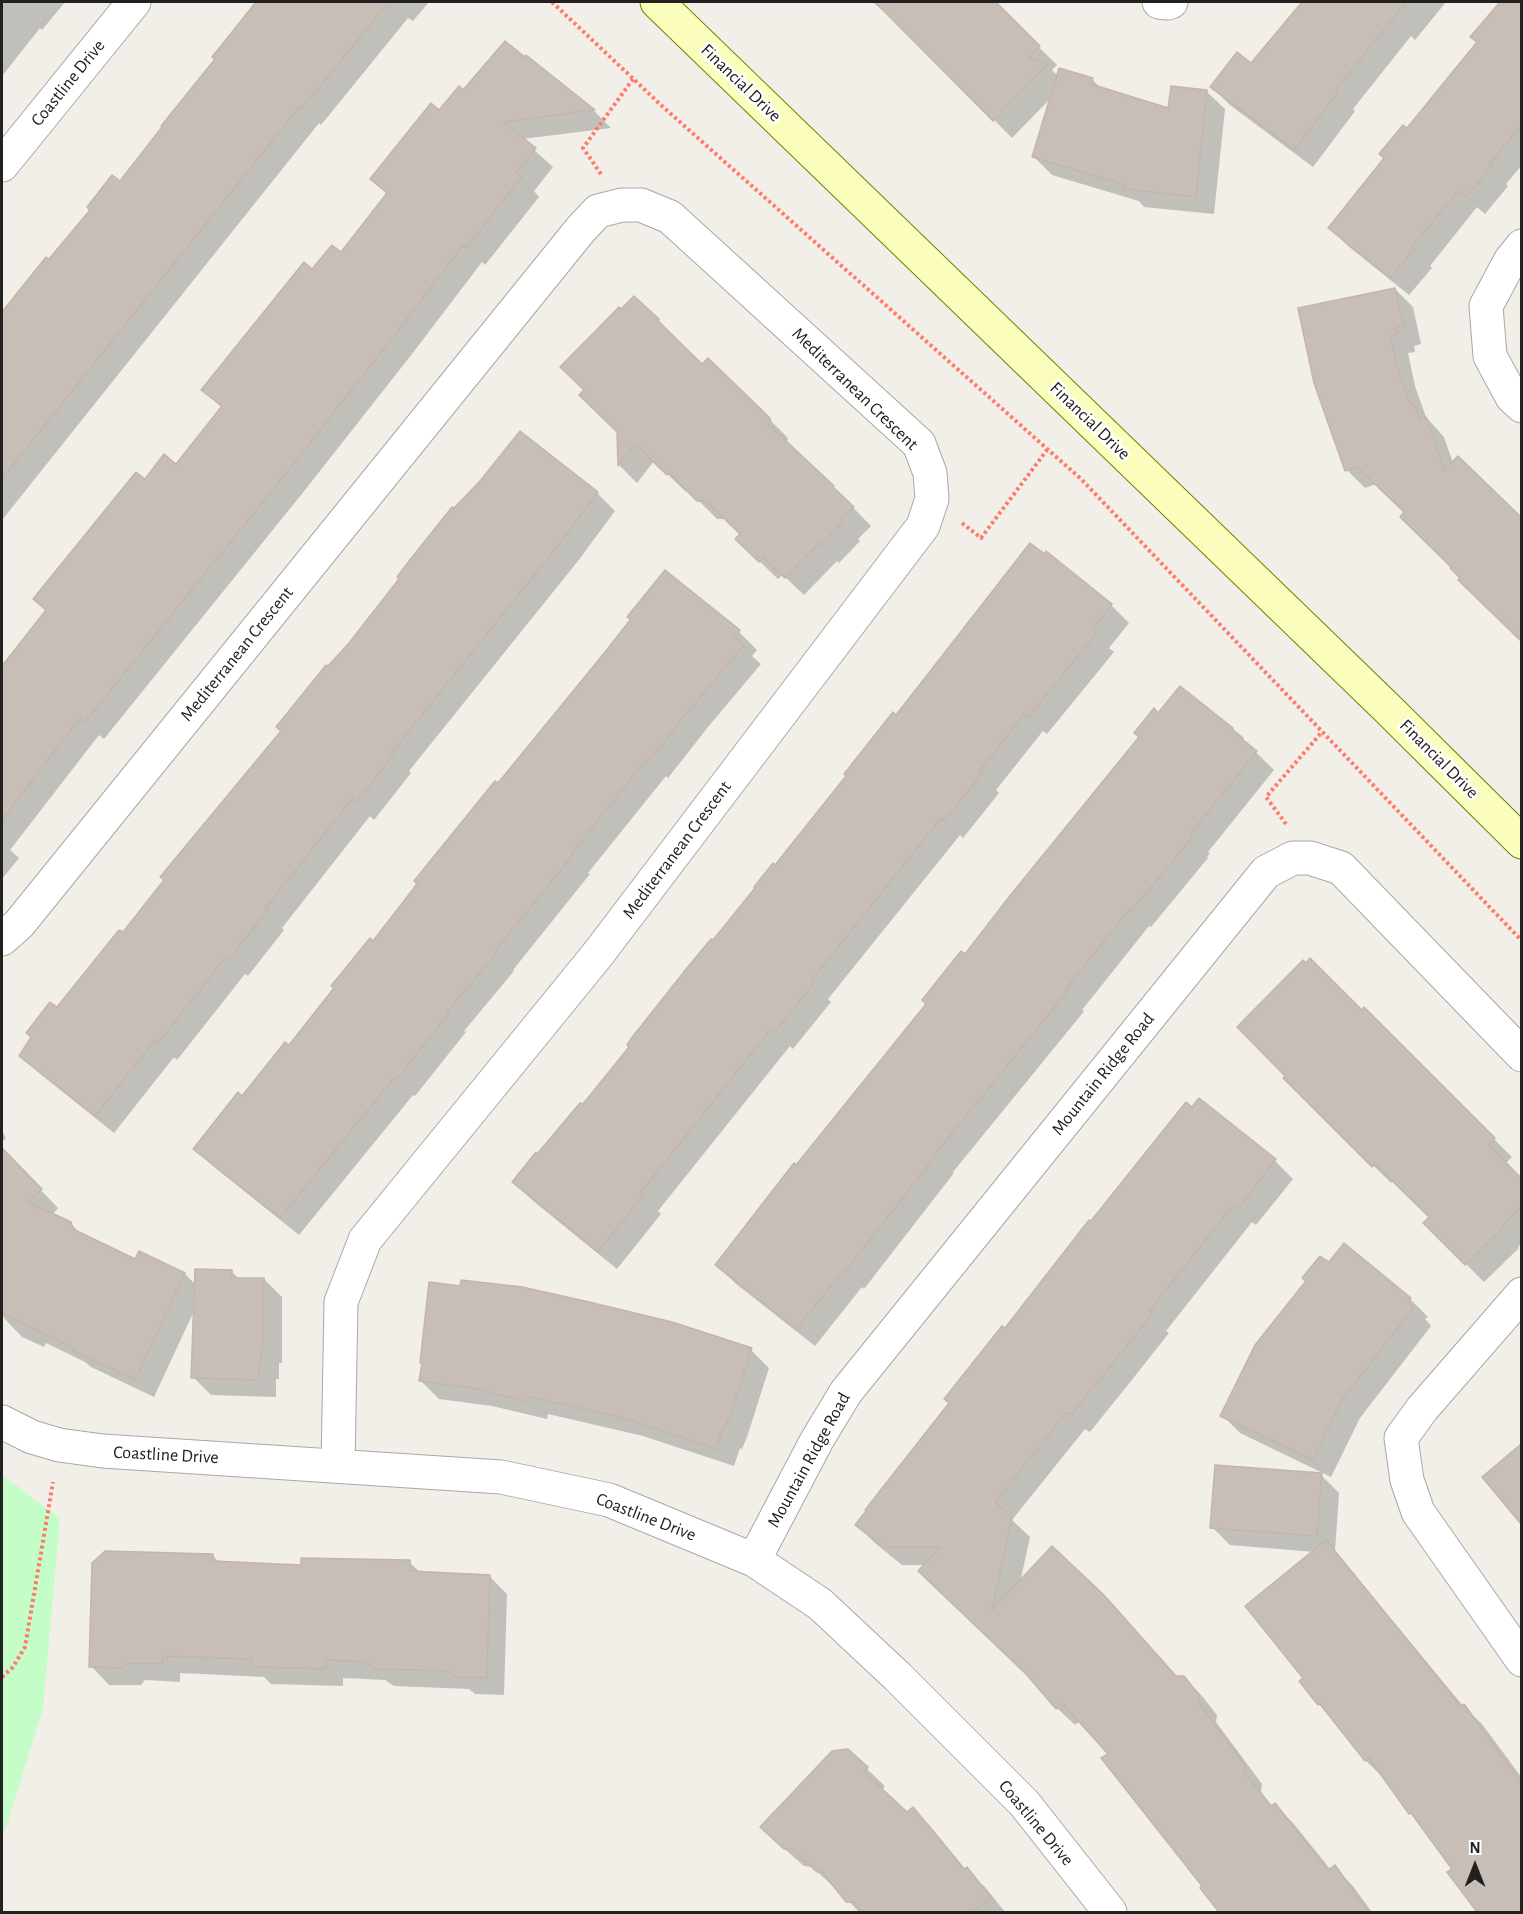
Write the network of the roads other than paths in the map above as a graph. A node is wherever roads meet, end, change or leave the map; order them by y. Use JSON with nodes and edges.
{"nodes":[{"id":1,"x":134,"y":2,"type":"edge"},
{"id":2,"x":657,"y":2,"type":"edge"},
{"id":3,"x":1159,"y":2,"type":"edge"},
{"id":4,"x":1171,"y":2,"type":"edge"},
{"id":5,"x":2,"y":165,"type":"edge"},
{"id":6,"x":1521,"y":246,"type":"edge"},
{"id":7,"x":1521,"y":406,"type":"edge"},
{"id":8,"x":1521,"y":842,"type":"edge"},
{"id":9,"x":2,"y":939,"type":"edge"},
{"id":10,"x":1521,"y":1055,"type":"edge"},
{"id":11,"x":1521,"y":1294,"type":"edge"},
{"id":12,"x":2,"y":1422,"type":"edge"},
{"id":13,"x":338,"y":1466,"type":"junction"},
{"id":14,"x":754,"y":1560,"type":"junction"},
{"id":15,"x":1521,"y":1660,"type":"edge"},
{"id":16,"x":1110,"y":1912,"type":"edge"}],
"edges":[{"from":1,"to":5,"type":"street","name":"Coastline Drive"},
{"from":2,"to":8,"type":"street","name":"Financial Drive"},
{"from":3,"to":4,"type":"street"},
{"from":6,"to":7,"type":"street"},
{"from":9,"to":13,"type":"street","name":"Mediterranean Crescent"},
{"from":10,"to":14,"type":"street","name":"Mountain Ridge Road"},
{"from":11,"to":15,"type":"street"},
{"from":12,"to":13,"type":"street","name":"Coastline Drive"},
{"from":13,"to":14,"type":"street","name":"Coastline Drive"},
{"from":14,"to":16,"type":"street","name":"Coastline Drive"}]}
